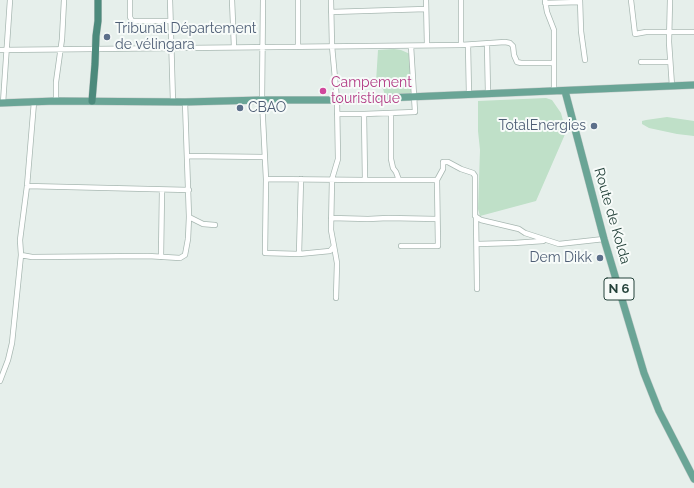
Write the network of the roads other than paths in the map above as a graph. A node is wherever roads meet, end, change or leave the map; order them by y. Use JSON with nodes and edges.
{"nodes":[{"id":1,"x":10,"y":0,"type":"edge"},
{"id":2,"x":64,"y":0,"type":"edge"},
{"id":3,"x":98,"y":0,"type":"edge"},
{"id":4,"x":130,"y":0,"type":"edge"},
{"id":5,"x":170,"y":0,"type":"edge"},
{"id":6,"x":232,"y":0,"type":"edge"},
{"id":7,"x":263,"y":0,"type":"edge"},
{"id":8,"x":298,"y":0,"type":"edge"},
{"id":9,"x":331,"y":0,"type":"edge"},
{"id":10,"x":426,"y":0,"type":"edge"},
{"id":11,"x":461,"y":0,"type":"edge"},
{"id":12,"x":631,"y":0,"type":"edge"},
{"id":13,"x":670,"y":0,"type":"edge"},
{"id":14,"x":545,"y":1,"type":"edge"},
{"id":15,"x":581,"y":1,"type":"edge"},
{"id":16,"x":426,"y":9,"type":"junction"},
{"id":17,"x":332,"y":12,"type":"junction"},
{"id":18,"x":171,"y":21,"type":"junction"},
{"id":19,"x":670,"y":32,"type":"junction"},
{"id":20,"x":694,"y":32,"type":"edge"},
{"id":21,"x":487,"y":44,"type":"junction"},
{"id":22,"x":427,"y":45,"type":"junction"},
{"id":23,"x":461,"y":45,"type":"junction"},
{"id":24,"x":468,"y":45,"type":"junction"},
{"id":25,"x":332,"y":46,"type":"junction"},
{"id":26,"x":411,"y":46,"type":"junction"},
{"id":27,"x":171,"y":47,"type":"junction"},
{"id":28,"x":234,"y":47,"type":"junction"},
{"id":29,"x":298,"y":47,"type":"junction"},
{"id":30,"x":263,"y":48,"type":"junction"},
{"id":31,"x":96,"y":49,"type":"junction"},
{"id":32,"x":0,"y":50,"type":"edge"},
{"id":33,"x":7,"y":50,"type":"junction"},
{"id":34,"x":60,"y":50,"type":"junction"},
{"id":35,"x":585,"y":60,"type":"dead end"},
{"id":36,"x":641,"y":62,"type":"dead end"},
{"id":37,"x":670,"y":62,"type":"junction"},
{"id":38,"x":554,"y":63,"type":"junction"},
{"id":39,"x":694,"y":85,"type":"edge"},
{"id":40,"x":672,"y":86,"type":"junction"},
{"id":41,"x":554,"y":91,"type":"junction"},
{"id":42,"x":565,"y":91,"type":"junction"},
{"id":43,"x":469,"y":94,"type":"junction"},
{"id":44,"x":488,"y":94,"type":"junction"},
{"id":45,"x":414,"y":97,"type":"junction"},
{"id":46,"x":56,"y":100,"type":"junction"},
{"id":47,"x":262,"y":100,"type":"junction"},
{"id":48,"x":337,"y":100,"type":"junction"},
{"id":49,"x":92,"y":101,"type":"junction"},
{"id":50,"x":34,"y":102,"type":"junction"},
{"id":51,"x":172,"y":102,"type":"junction"},
{"id":52,"x":186,"y":102,"type":"junction"},
{"id":53,"x":2,"y":103,"type":"edge"},
{"id":54,"x":391,"y":113,"type":"junction"},
{"id":55,"x":337,"y":114,"type":"junction"},
{"id":56,"x":364,"y":114,"type":"junction"},
{"id":57,"x":187,"y":156,"type":"junction"},
{"id":58,"x":264,"y":157,"type":"junction"},
{"id":59,"x":266,"y":179,"type":"junction"},
{"id":60,"x":332,"y":179,"type":"junction"},
{"id":61,"x":301,"y":180,"type":"junction"},
{"id":62,"x":365,"y":180,"type":"junction"},
{"id":63,"x":399,"y":180,"type":"junction"},
{"id":64,"x":437,"y":180,"type":"junction"},
{"id":65,"x":27,"y":186,"type":"junction"},
{"id":66,"x":162,"y":190,"type":"junction"},
{"id":67,"x":188,"y":190,"type":"junction"},
{"id":68,"x":189,"y":217,"type":"junction"},
{"id":69,"x":476,"y":217,"type":"junction"},
{"id":70,"x":331,"y":218,"type":"junction"},
{"id":71,"x":437,"y":219,"type":"junction"},
{"id":72,"x":215,"y":225,"type":"dead end"},
{"id":73,"x":604,"y":239,"type":"junction"},
{"id":74,"x":546,"y":241,"type":"junction"},
{"id":75,"x":477,"y":244,"type":"junction"},
{"id":76,"x":334,"y":246,"type":"junction"},
{"id":77,"x":401,"y":246,"type":"dead end"},
{"id":78,"x":299,"y":254,"type":"junction"},
{"id":79,"x":21,"y":255,"type":"junction"},
{"id":80,"x":161,"y":257,"type":"junction"},
{"id":81,"x":477,"y":289,"type":"dead end"},
{"id":82,"x":336,"y":298,"type":"dead end"},
{"id":83,"x":0,"y":381,"type":"edge"},
{"id":84,"x":694,"y":479,"type":"edge"}],
"edges":[{"from":1,"to":33,"type":"street"},
{"from":2,"to":34,"type":"street"},
{"from":3,"to":31,"type":"highway"},
{"from":4,"to":18,"type":"street"},
{"from":5,"to":18,"type":"street"},
{"from":6,"to":28,"type":"street"},
{"from":7,"to":30,"type":"street"},
{"from":8,"to":29,"type":"street"},
{"from":9,"to":17,"type":"street"},
{"from":10,"to":16,"type":"street"},
{"from":11,"to":23,"type":"street"},
{"from":12,"to":19,"type":"street"},
{"from":13,"to":19,"type":"street"},
{"from":14,"to":15,"type":"street"},
{"from":14,"to":38,"type":"street"},
{"from":15,"to":35,"type":"street"},
{"from":16,"to":17,"type":"street"},
{"from":16,"to":22,"type":"street"},
{"from":17,"to":25,"type":"street"},
{"from":18,"to":27,"type":"street"},
{"from":19,"to":20,"type":"street"},
{"from":19,"to":37,"type":"street"},
{"from":21,"to":24,"type":"street"},
{"from":21,"to":38,"type":"street"},
{"from":21,"to":44,"type":"street"},
{"from":22,"to":23,"type":"street"},
{"from":22,"to":26,"type":"street"},
{"from":23,"to":24,"type":"street"},
{"from":24,"to":43,"type":"street"},
{"from":25,"to":26,"type":"street"},
{"from":25,"to":29,"type":"street"},
{"from":25,"to":48,"type":"street"},
{"from":26,"to":45,"type":"street"},
{"from":27,"to":28,"type":"street"},
{"from":27,"to":31,"type":"street"},
{"from":27,"to":51,"type":"street"},
{"from":28,"to":30,"type":"street"},
{"from":29,"to":30,"type":"street"},
{"from":30,"to":47,"type":"street"},
{"from":31,"to":34,"type":"street"},
{"from":31,"to":49,"type":"highway"},
{"from":32,"to":33,"type":"street"},
{"from":33,"to":34,"type":"street"},
{"from":33,"to":53,"type":"street"},
{"from":34,"to":46,"type":"street"},
{"from":36,"to":37,"type":"street"},
{"from":37,"to":40,"type":"street"},
{"from":38,"to":41,"type":"street"},
{"from":39,"to":40,"type":"main road"},
{"from":40,"to":42,"type":"main road"},
{"from":41,"to":42,"type":"main road"},
{"from":41,"to":44,"type":"main road"},
{"from":42,"to":73,"type":"main road","name":"Route de Kolda","number":"N 6"},
{"from":43,"to":44,"type":"main road"},
{"from":43,"to":45,"type":"main road"},
{"from":45,"to":48,"type":"main road"},
{"from":45,"to":54,"type":"street"},
{"from":46,"to":49,"type":"main road"},
{"from":46,"to":50,"type":"main road"},
{"from":47,"to":48,"type":"main road"},
{"from":47,"to":52,"type":"main road"},
{"from":47,"to":58,"type":"street"},
{"from":48,"to":55,"type":"street"},
{"from":49,"to":51,"type":"main road"},
{"from":50,"to":53,"type":"main road"},
{"from":50,"to":65,"type":"street"},
{"from":51,"to":52,"type":"main road"},
{"from":52,"to":57,"type":"street"},
{"from":54,"to":56,"type":"street"},
{"from":54,"to":63,"type":"street"},
{"from":55,"to":56,"type":"street"},
{"from":55,"to":60,"type":"street"},
{"from":56,"to":62,"type":"street"},
{"from":57,"to":58,"type":"street"},
{"from":57,"to":67,"type":"street"},
{"from":58,"to":59,"type":"street"},
{"from":59,"to":61,"type":"street"},
{"from":59,"to":78,"type":"street"},
{"from":60,"to":61,"type":"street"},
{"from":60,"to":62,"type":"street"},
{"from":60,"to":70,"type":"street"},
{"from":61,"to":78,"type":"street"},
{"from":62,"to":63,"type":"street"},
{"from":63,"to":64,"type":"street"},
{"from":64,"to":69,"type":"street"},
{"from":64,"to":71,"type":"street"},
{"from":65,"to":66,"type":"street"},
{"from":65,"to":79,"type":"street"},
{"from":66,"to":67,"type":"street"},
{"from":66,"to":80,"type":"street"},
{"from":67,"to":68,"type":"street"},
{"from":68,"to":72,"type":"street"},
{"from":68,"to":80,"type":"street"},
{"from":69,"to":74,"type":"street"},
{"from":69,"to":75,"type":"street"},
{"from":70,"to":71,"type":"street"},
{"from":70,"to":76,"type":"street"},
{"from":71,"to":77,"type":"street"},
{"from":73,"to":74,"type":"street"},
{"from":73,"to":84,"type":"main road","name":"Route de Kolda","number":"N 6"},
{"from":74,"to":75,"type":"street"},
{"from":75,"to":81,"type":"street"},
{"from":76,"to":78,"type":"street"},
{"from":76,"to":82,"type":"street"},
{"from":79,"to":80,"type":"street"},
{"from":79,"to":83,"type":"street"}]}
